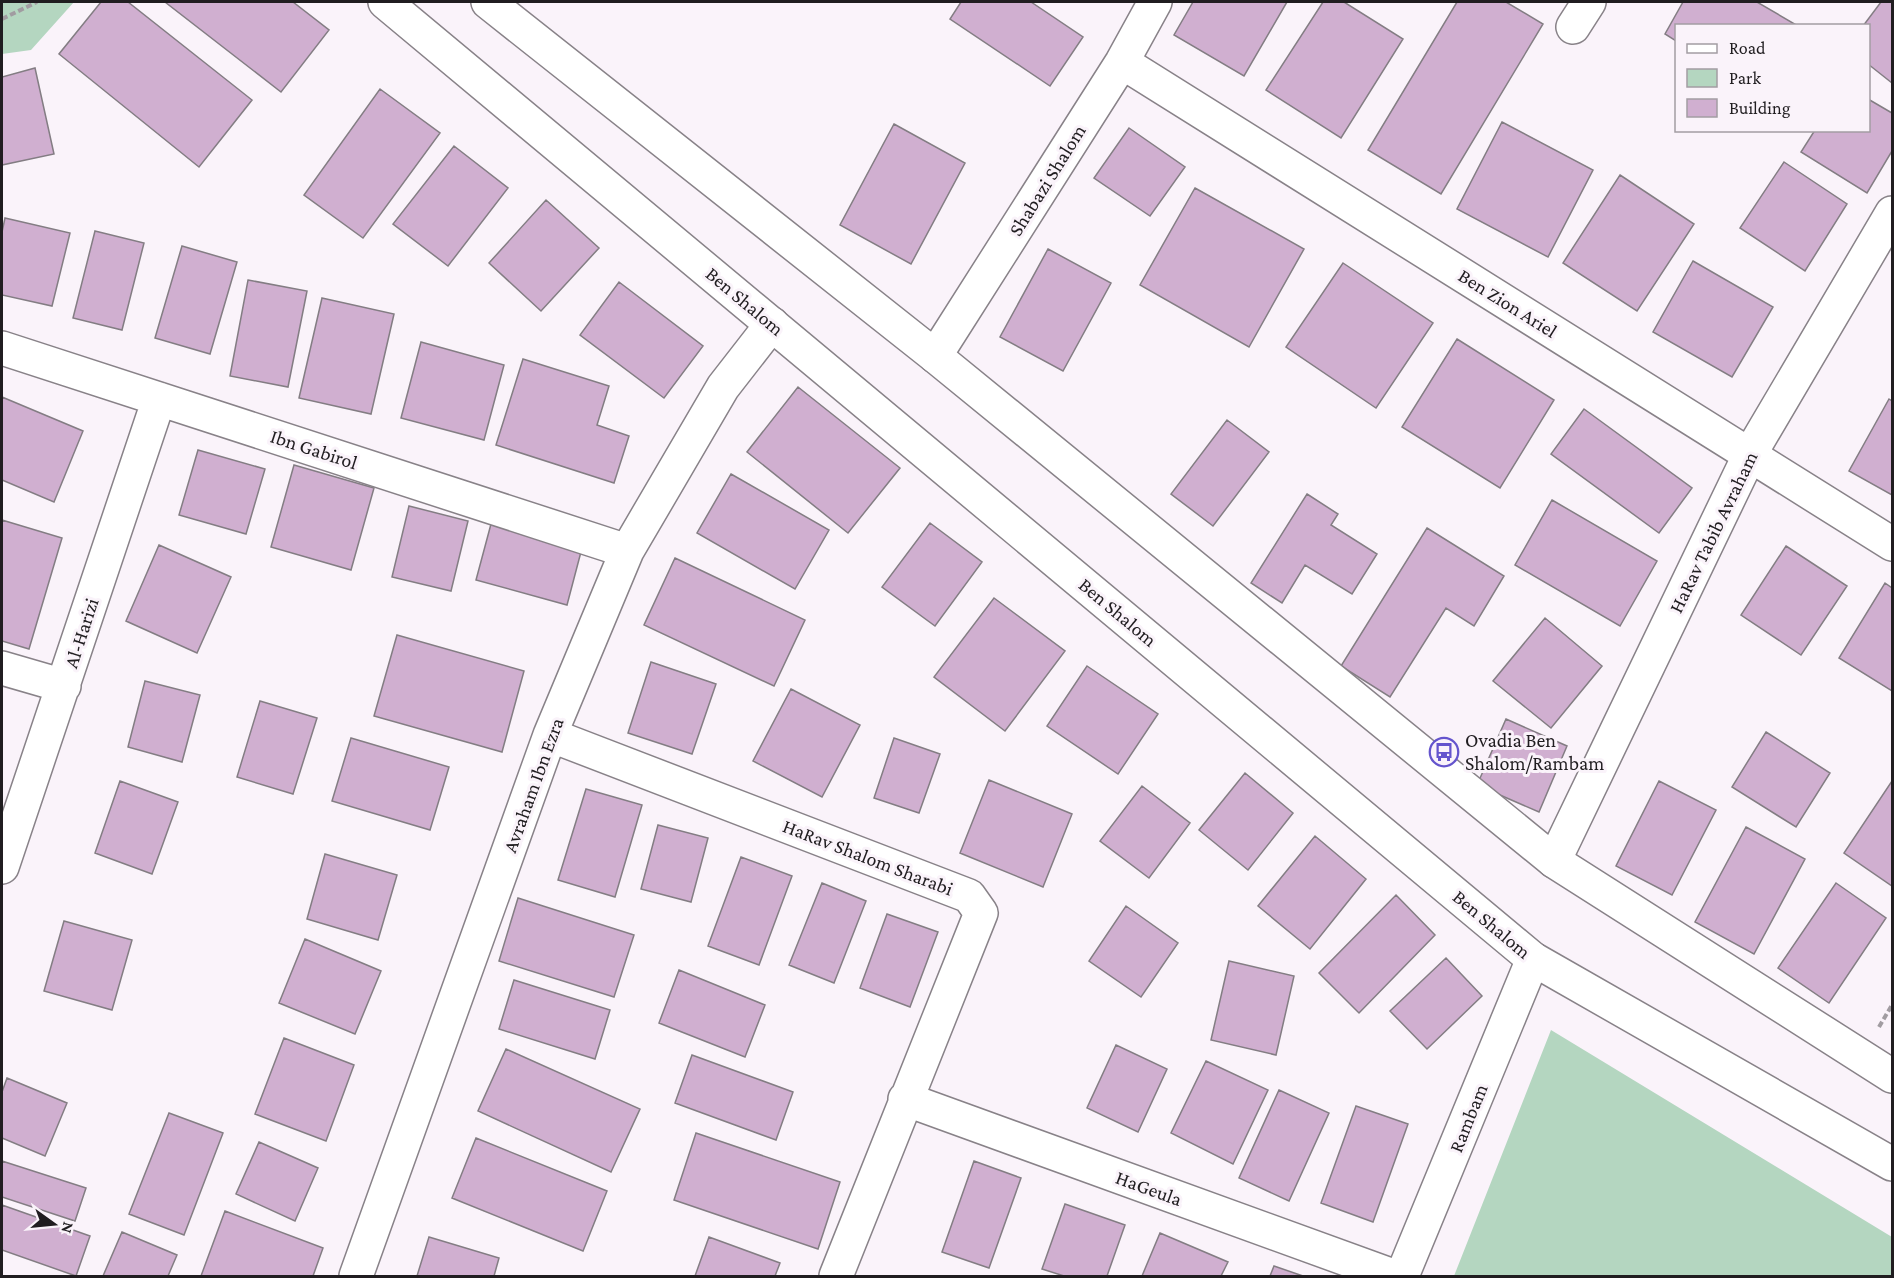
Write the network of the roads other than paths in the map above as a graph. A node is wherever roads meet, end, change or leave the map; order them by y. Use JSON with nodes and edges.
{"nodes":[{"id":1,"x":385,"y":2,"type":"edge"},
{"id":2,"x":488,"y":2,"type":"edge"},
{"id":3,"x":1155,"y":2,"type":"edge"},
{"id":4,"x":1122,"y":62,"type":"junction"},
{"id":5,"x":1893,"y":213,"type":"edge"},
{"id":6,"x":772,"y":324,"type":"junction"},
{"id":7,"x":2,"y":348,"type":"edge"},
{"id":8,"x":936,"y":356,"type":"junction"},
{"id":9,"x":159,"y":399,"type":"junction"},
{"id":10,"x":1750,"y":454,"type":"junction"},
{"id":11,"x":1893,"y":544,"type":"edge"},
{"id":12,"x":627,"y":551,"type":"junction"},
{"id":13,"x":2,"y":668,"type":"edge"},
{"id":14,"x":64,"y":686,"type":"junction"},
{"id":15,"x":550,"y":735,"type":"junction"},
{"id":16,"x":1554,"y":861,"type":"junction"},
{"id":17,"x":2,"y":867,"type":"edge"},
{"id":18,"x":1533,"y":958,"type":"junction"},
{"id":19,"x":1893,"y":1076,"type":"edge"},
{"id":20,"x":904,"y":1099,"type":"junction"},
{"id":21,"x":1893,"y":1164,"type":"edge"},
{"id":22,"x":356,"y":1276,"type":"edge"},
{"id":23,"x":836,"y":1276,"type":"edge"},
{"id":24,"x":1393,"y":1276,"type":"edge"},
{"id":25,"x":1402,"y":1276,"type":"edge"}],
"edges":[{"from":1,"to":6,"type":"street","name":"Ben Shalom"},
{"from":2,"to":8,"type":"street"},
{"from":3,"to":4,"type":"street","name":"Shabazi Shalom"},
{"from":4,"to":8,"type":"street","name":"Shabazi Shalom"},
{"from":4,"to":10,"type":"street","name":"Ben Zion Ariel"},
{"from":5,"to":10,"type":"street","name":"HaRav Tabib Avraham"},
{"from":6,"to":12,"type":"street","name":"Avraham Ibn Ezra"},
{"from":6,"to":18,"type":"street","name":"Ben Shalom"},
{"from":7,"to":9,"type":"street","name":"Ibn Gabirol"},
{"from":8,"to":16,"type":"street"},
{"from":9,"to":12,"type":"street","name":"Ibn Gabirol"},
{"from":9,"to":14,"type":"street","name":"Al-Harizi"},
{"from":10,"to":11,"type":"street","name":"Ben Zion Ariel"},
{"from":10,"to":16,"type":"street","name":"HaRav Tabib Avraham"},
{"from":12,"to":15,"type":"street","name":"Avraham Ibn Ezra"},
{"from":13,"to":14,"type":"street"},
{"from":14,"to":17,"type":"street","name":"Al-Harizi"},
{"from":15,"to":20,"type":"street","name":"HaRav Shalom Sharabi"},
{"from":15,"to":22,"type":"street","name":"Avraham Ibn Ezra"},
{"from":16,"to":19,"type":"street"},
{"from":18,"to":21,"type":"street","name":"Ben Shalom"},
{"from":18,"to":25,"type":"street","name":"Rambam"},
{"from":20,"to":23,"type":"street","name":"HaRav Shalom Sharabi"},
{"from":20,"to":24,"type":"street","name":"HaGeula"}]}
